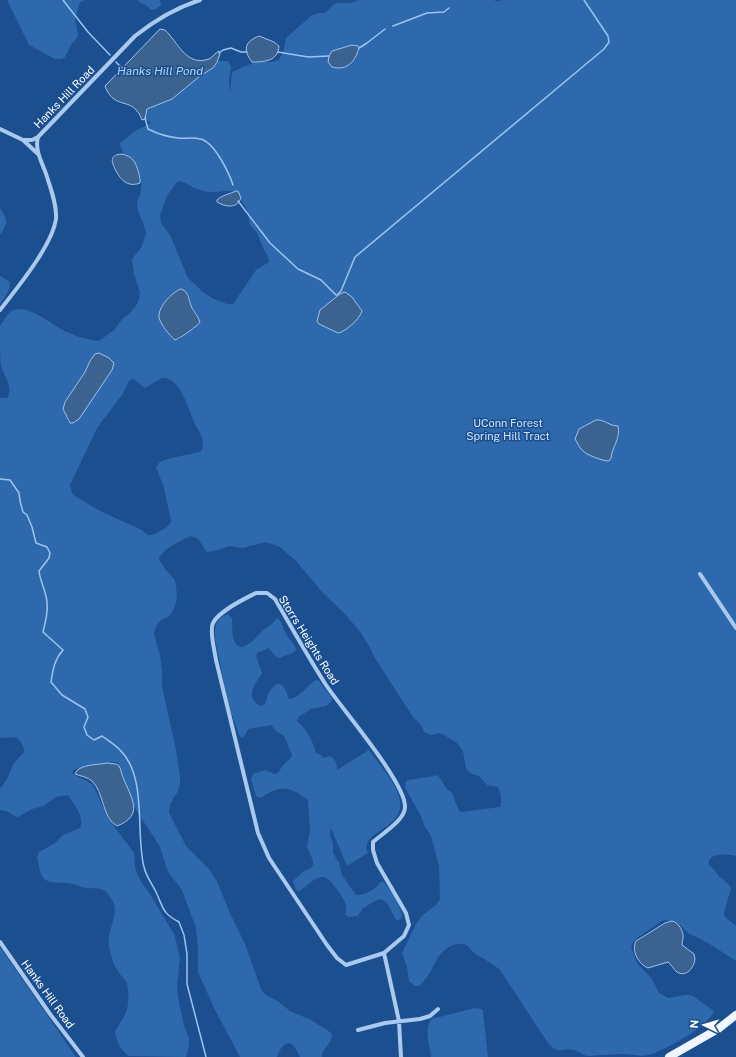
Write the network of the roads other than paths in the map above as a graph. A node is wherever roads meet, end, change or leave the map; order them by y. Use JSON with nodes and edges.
{"nodes":[{"id":1,"x":200,"y":0,"type":"edge"},
{"id":2,"x":0,"y":129,"type":"edge"},
{"id":3,"x":38,"y":136,"type":"junction"},
{"id":4,"x":23,"y":140,"type":"junction"},
{"id":5,"x":38,"y":154,"type":"junction"},
{"id":6,"x":0,"y":310,"type":"edge"},
{"id":7,"x":700,"y":574,"type":"dead end"},
{"id":8,"x":736,"y":628,"type":"edge"},
{"id":9,"x":0,"y":942,"type":"edge"},
{"id":10,"x":384,"y":953,"type":"junction"},
{"id":11,"x":438,"y":1009,"type":"dead end"},
{"id":12,"x":736,"y":1015,"type":"edge"},
{"id":13,"x":399,"y":1021,"type":"junction"},
{"id":14,"x":358,"y":1030,"type":"dead end"},
{"id":15,"x":83,"y":1057,"type":"edge"},
{"id":16,"x":401,"y":1057,"type":"edge"},
{"id":17,"x":669,"y":1057,"type":"edge"}],
"edges":[{"from":1,"to":3,"type":"street","name":"Hanks Hill Road"},
{"from":2,"to":4,"type":"street"},
{"from":3,"to":4,"type":"street"},
{"from":3,"to":5,"type":"street","name":"Hanks Hill Road"},
{"from":4,"to":5,"type":"street"},
{"from":5,"to":6,"type":"street","name":"Hanks Hill Road"},
{"from":7,"to":8,"type":"street"},
{"from":9,"to":15,"type":"street","name":"Hanks Hill Road"},
{"from":10,"to":10,"type":"street","name":"Storrs Heights Road"},
{"from":10,"to":13,"type":"street"},
{"from":11,"to":13,"type":"street"},
{"from":12,"to":17,"type":"main road"},
{"from":13,"to":14,"type":"street"},
{"from":13,"to":16,"type":"street"}]}
